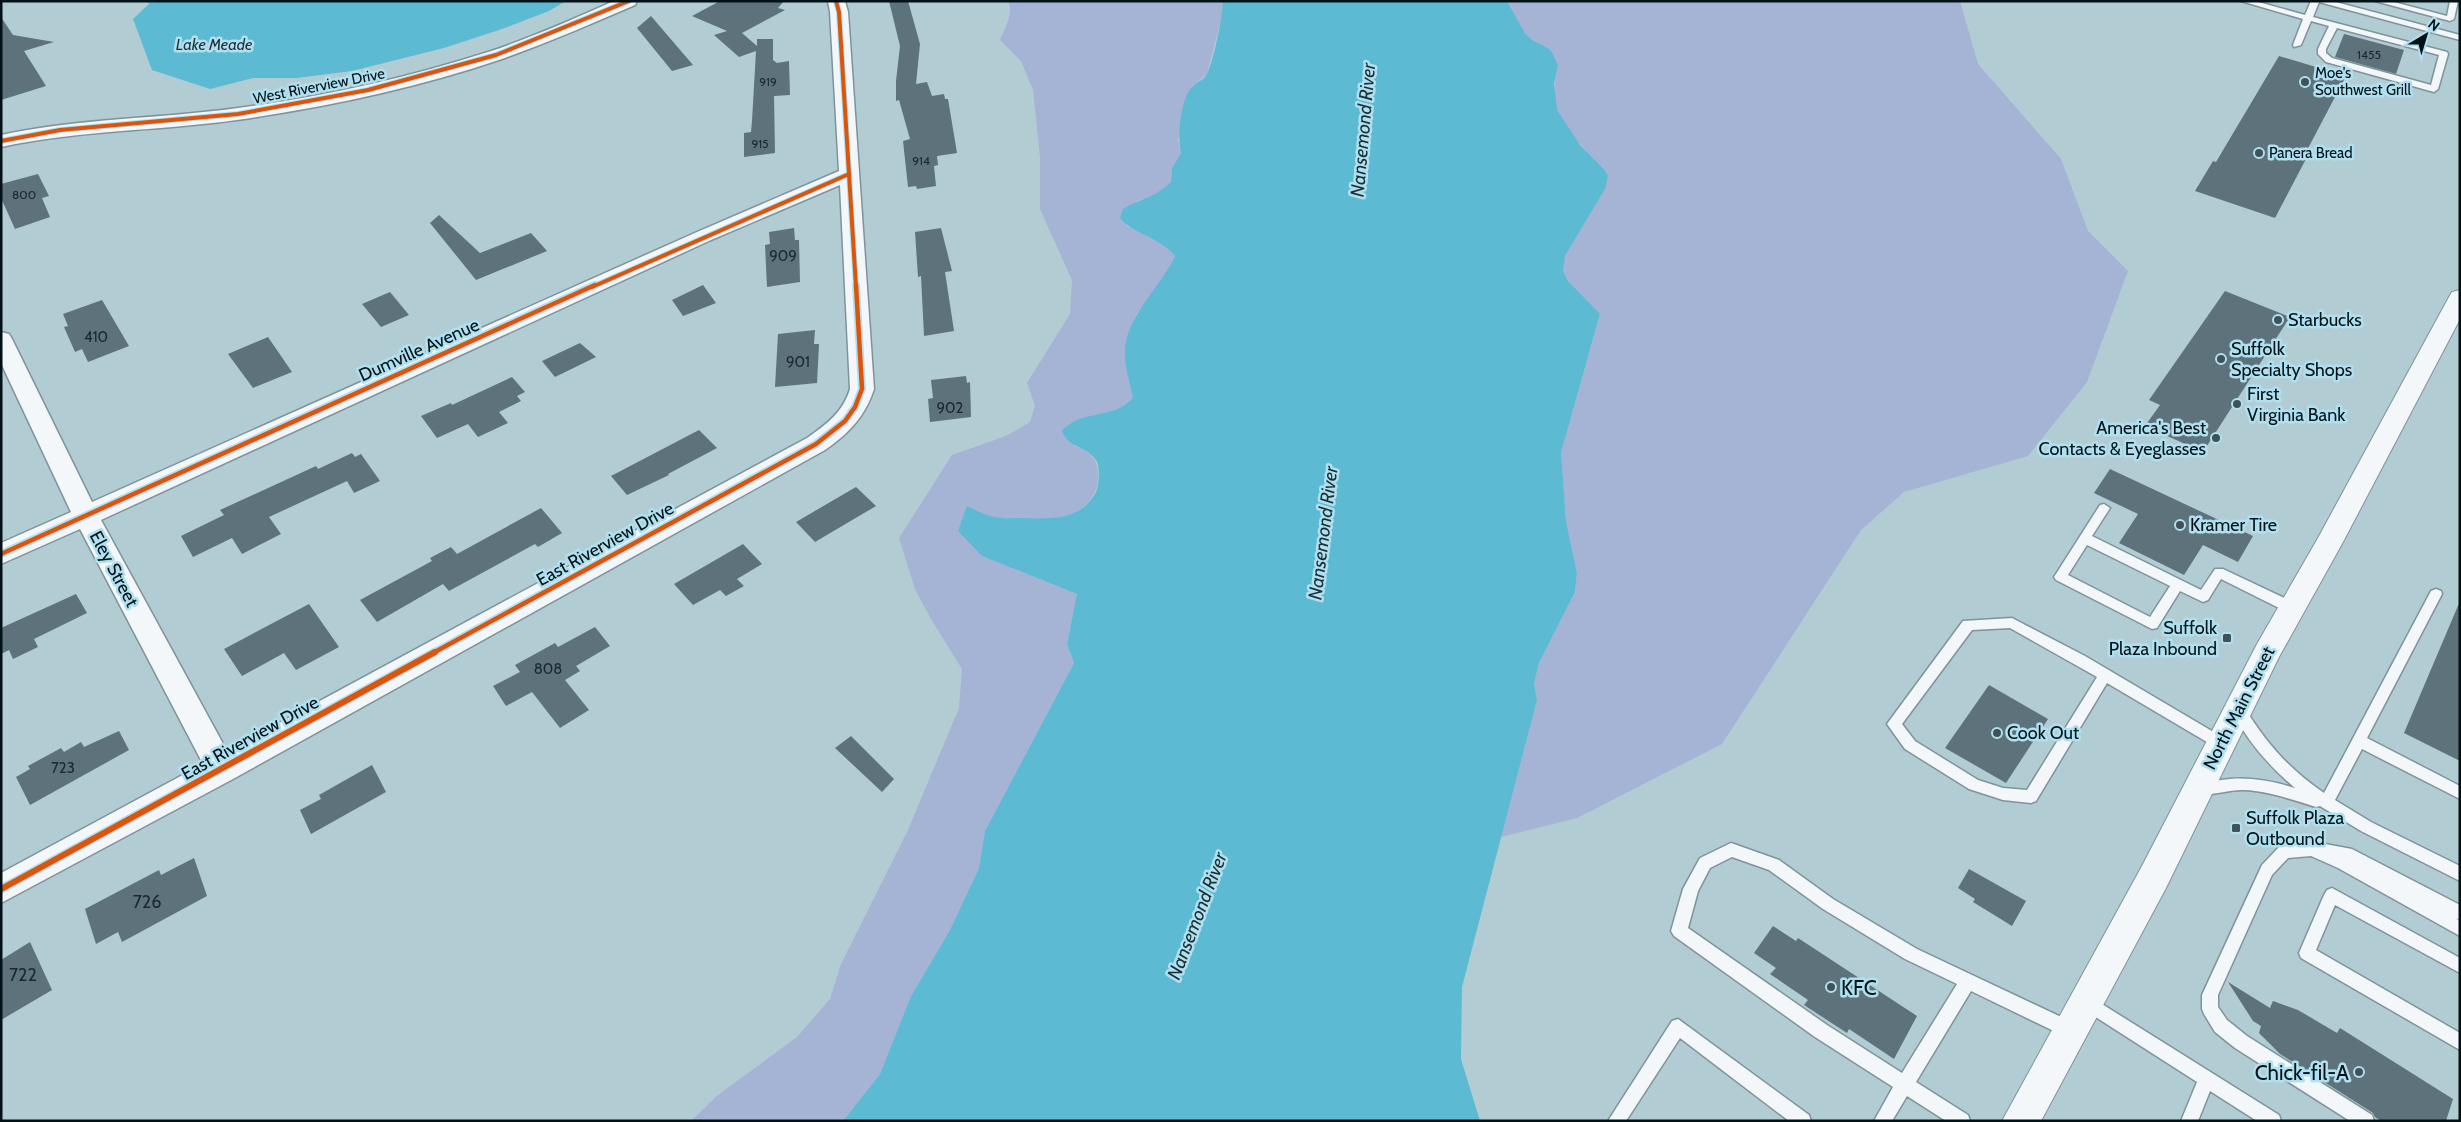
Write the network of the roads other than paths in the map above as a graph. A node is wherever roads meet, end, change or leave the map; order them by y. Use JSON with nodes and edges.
{"nodes":[{"id":1,"x":629,"y":1,"type":"edge"},
{"id":2,"x":836,"y":1,"type":"edge"},
{"id":3,"x":2245,"y":1,"type":"edge"},
{"id":4,"x":2315,"y":1,"type":"edge"},
{"id":5,"x":2322,"y":1,"type":"edge"},
{"id":6,"x":2379,"y":1,"type":"edge"},
{"id":7,"x":2454,"y":1,"type":"edge"},
{"id":8,"x":2308,"y":18,"type":"junction"},
{"id":9,"x":2334,"y":25,"type":"junction"},
{"id":10,"x":2460,"y":38,"type":"edge"},
{"id":11,"x":2296,"y":45,"type":"dead end"},
{"id":12,"x":1,"y":141,"type":"edge"},
{"id":13,"x":849,"y":174,"type":"junction"},
{"id":14,"x":2456,"y":307,"type":"edge"},
{"id":15,"x":1,"y":338,"type":"edge"},
{"id":16,"x":2104,"y":508,"type":"dead end"},
{"id":17,"x":86,"y":516,"type":"junction"},
{"id":18,"x":2085,"y":538,"type":"junction"},
{"id":19,"x":1,"y":554,"type":"edge"},
{"id":20,"x":2178,"y":584,"type":"junction"},
{"id":21,"x":2436,"y":594,"type":"dead end"},
{"id":22,"x":2292,"y":608,"type":"junction"},
{"id":23,"x":2104,"y":675,"type":"junction"},
{"id":24,"x":2239,"y":711,"type":"junction"},
{"id":25,"x":2358,"y":740,"type":"junction"},
{"id":26,"x":2222,"y":744,"type":"junction"},
{"id":27,"x":222,"y":770,"type":"junction"},
{"id":28,"x":2460,"y":793,"type":"edge"},
{"id":29,"x":2195,"y":794,"type":"junction"},
{"id":30,"x":2326,"y":803,"type":"junction"},
{"id":31,"x":2312,"y":849,"type":"junction"},
{"id":32,"x":2460,"y":874,"type":"edge"},
{"id":33,"x":1,"y":889,"type":"edge"},
{"id":34,"x":2460,"y":913,"type":"edge"},
{"id":35,"x":2460,"y":929,"type":"edge"},
{"id":36,"x":2460,"y":966,"type":"edge"},
{"id":37,"x":1968,"y":981,"type":"junction"},
{"id":38,"x":2078,"y":1016,"type":"junction"},
{"id":39,"x":2460,"y":1042,"type":"edge"},
{"id":40,"x":2207,"y":1079,"type":"junction"},
{"id":41,"x":1906,"y":1085,"type":"junction"},
{"id":42,"x":1616,"y":1121,"type":"edge"},
{"id":43,"x":1803,"y":1121,"type":"edge"},
{"id":44,"x":1882,"y":1121,"type":"edge"},
{"id":45,"x":1962,"y":1121,"type":"edge"},
{"id":46,"x":2021,"y":1121,"type":"edge"},
{"id":47,"x":2190,"y":1121,"type":"edge"},
{"id":48,"x":2273,"y":1121,"type":"edge"},
{"id":49,"x":2366,"y":1121,"type":"edge"}],
"edges":[{"from":1,"to":12,"type":"street","name":"West Riverview Drive"},
{"from":2,"to":13,"type":"street","name":"East Riverview Drive"},
{"from":3,"to":8,"type":"lane"},
{"from":4,"to":8,"type":"lane"},
{"from":5,"to":10,"type":"lane"},
{"from":6,"to":7,"type":"lane"},
{"from":8,"to":9,"type":"lane"},
{"from":8,"to":11,"type":"lane"},
{"from":9,"to":9,"type":"lane"},
{"from":13,"to":17,"type":"street","name":"Dumville Avenue"},
{"from":13,"to":27,"type":"street","name":"East Riverview Drive"},
{"from":14,"to":22,"type":"main road","name":"North Main Street"},
{"from":15,"to":17,"type":"street","name":"Eley Street"},
{"from":16,"to":18,"type":"lane"},
{"from":17,"to":19,"type":"street","name":"Dumville Avenue"},
{"from":17,"to":27,"type":"street","name":"Eley Street"},
{"from":18,"to":20,"type":"lane"},
{"from":18,"to":20,"type":"lane"},
{"from":20,"to":22,"type":"lane"},
{"from":21,"to":25,"type":"lane"},
{"from":22,"to":24,"type":"main road","name":"North Main Street"},
{"from":23,"to":23,"type":"lane"},
{"from":23,"to":26,"type":"lane"},
{"from":24,"to":26,"type":"main road","name":"North Main Street"},
{"from":24,"to":30,"type":"lane"},
{"from":25,"to":28,"type":"lane"},
{"from":25,"to":30,"type":"lane"},
{"from":26,"to":29,"type":"main road","name":"North Main Street"},
{"from":27,"to":33,"type":"street","name":"East Riverview Drive"},
{"from":29,"to":30,"type":"lane"},
{"from":29,"to":38,"type":"main road","name":"North Main Street"},
{"from":30,"to":32,"type":"lane"},
{"from":31,"to":34,"type":"lane"},
{"from":31,"to":35,"type":"lane"},
{"from":31,"to":49,"type":"lane"},
{"from":36,"to":39,"type":"lane"},
{"from":37,"to":38,"type":"lane"},
{"from":37,"to":41,"type":"lane"},
{"from":37,"to":41,"type":"lane"},
{"from":38,"to":40,"type":"lane"},
{"from":38,"to":46,"type":"main road","name":"North Main Street"},
{"from":40,"to":47,"type":"lane"},
{"from":40,"to":48,"type":"lane"},
{"from":41,"to":44,"type":"lane"},
{"from":41,"to":45,"type":"lane"},
{"from":42,"to":43,"type":"lane"}]}
